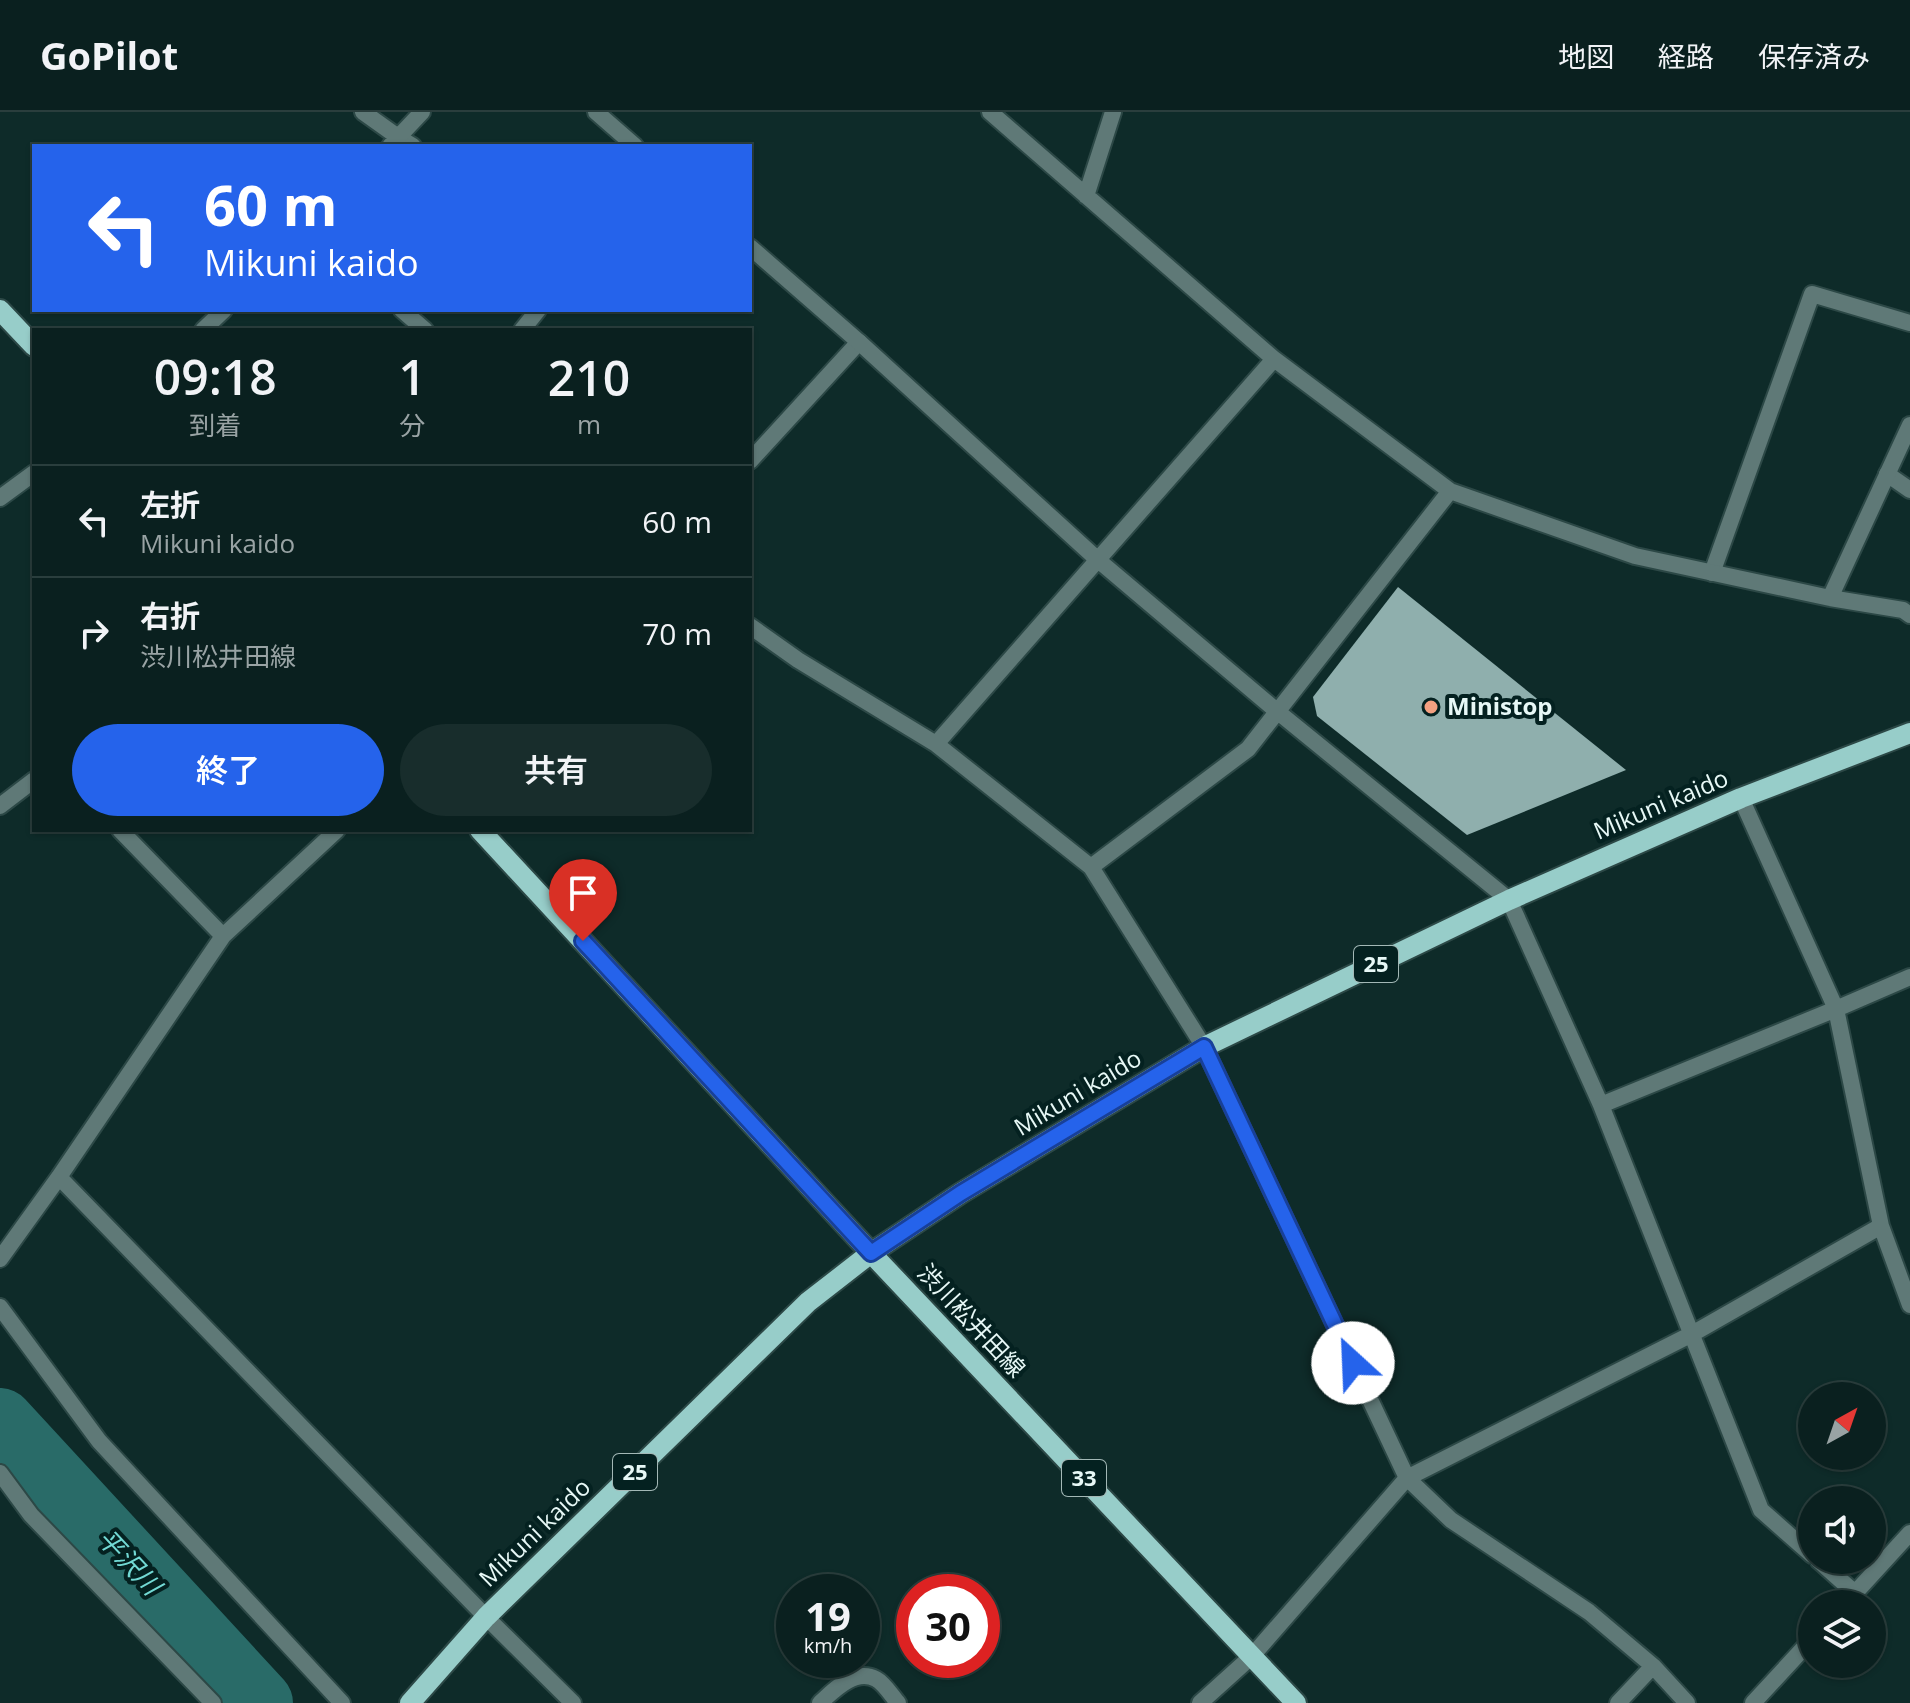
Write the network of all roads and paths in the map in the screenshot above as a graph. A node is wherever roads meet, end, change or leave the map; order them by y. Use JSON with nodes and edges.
{"nodes":[{"id":1,"x":363,"y":112,"type":"edge"},
{"id":2,"x":422,"y":112,"type":"edge"},
{"id":3,"x":596,"y":112,"type":"edge"},
{"id":4,"x":990,"y":112,"type":"edge"},
{"id":5,"x":1113,"y":112,"type":"edge"},
{"id":6,"x":394,"y":142,"type":"edge"},
{"id":7,"x":633,"y":144,"type":"edge"},
{"id":8,"x":1086,"y":196,"type":"junction"},
{"id":9,"x":752,"y":249,"type":"edge"},
{"id":10,"x":0,"y":310,"type":"edge"},
{"id":11,"x":222,"y":312,"type":"edge"},
{"id":12,"x":404,"y":312,"type":"edge"},
{"id":13,"x":536,"y":312,"type":"edge"},
{"id":14,"x":1910,"y":323,"type":"edge"},
{"id":15,"x":205,"y":328,"type":"edge"},
{"id":16,"x":423,"y":328,"type":"edge"},
{"id":17,"x":524,"y":328,"type":"edge"},
{"id":18,"x":859,"y":342,"type":"junction"},
{"id":19,"x":32,"y":344,"type":"edge"},
{"id":20,"x":1274,"y":359,"type":"junction"},
{"id":21,"x":1910,"y":425,"type":"edge"},
{"id":22,"x":752,"y":459,"type":"edge"},
{"id":23,"x":32,"y":474,"type":"edge"},
{"id":24,"x":1887,"y":474,"type":"junction"},
{"id":25,"x":1910,"y":490,"type":"edge"},
{"id":26,"x":1450,"y":491,"type":"junction"},
{"id":27,"x":0,"y":498,"type":"edge"},
{"id":28,"x":1098,"y":560,"type":"junction"},
{"id":29,"x":1712,"y":573,"type":"junction"},
{"id":30,"x":1830,"y":598,"type":"junction"},
{"id":31,"x":1910,"y":615,"type":"edge"},
{"id":32,"x":752,"y":627,"type":"edge"},
{"id":33,"x":1278,"y":712,"type":"junction"},
{"id":34,"x":1910,"y":733,"type":"edge"},
{"id":35,"x":936,"y":744,"type":"junction"},
{"id":36,"x":32,"y":782,"type":"edge"},
{"id":37,"x":1741,"y":798,"type":"junction"},
{"id":38,"x":0,"y":806,"type":"edge"},
{"id":39,"x":122,"y":832,"type":"edge"},
{"id":40,"x":335,"y":832,"type":"edge"},
{"id":41,"x":482,"y":832,"type":"edge"},
{"id":42,"x":1091,"y":867,"type":"junction"},
{"id":43,"x":1509,"y":900,"type":"junction"},
{"id":44,"x":223,"y":936,"type":"junction"},
{"id":45,"x":1910,"y":977,"type":"edge"},
{"id":46,"x":1836,"y":1009,"type":"junction"},
{"id":47,"x":1204,"y":1047,"type":"junction"},
{"id":48,"x":1601,"y":1105,"type":"junction"},
{"id":49,"x":59,"y":1177,"type":"junction"},
{"id":50,"x":1881,"y":1226,"type":"junction"},
{"id":51,"x":871,"y":1253,"type":"junction"},
{"id":52,"x":0,"y":1259,"type":"edge"},
{"id":53,"x":1910,"y":1305,"type":"edge"},
{"id":54,"x":0,"y":1307,"type":"edge"},
{"id":55,"x":1692,"y":1334,"type":"junction"},
{"id":56,"x":0,"y":1473,"type":"edge"},
{"id":57,"x":1407,"y":1478,"type":"junction"},
{"id":58,"x":1910,"y":1533,"type":"edge"},
{"id":59,"x":1798,"y":1543,"type":"edge"},
{"id":60,"x":1830,"y":1574,"type":"edge"},
{"id":61,"x":1843,"y":1590,"type":"edge"},
{"id":62,"x":1857,"y":1590,"type":"edge"},
{"id":63,"x":486,"y":1617,"type":"junction"},
{"id":64,"x":1798,"y":1654,"type":"edge"},
{"id":65,"x":1252,"y":1656,"type":"junction"},
{"id":66,"x":1653,"y":1666,"type":"junction"},
{"id":67,"x":213,"y":1703,"type":"edge"},
{"id":68,"x":342,"y":1703,"type":"edge"},
{"id":69,"x":410,"y":1703,"type":"edge"},
{"id":70,"x":573,"y":1703,"type":"edge"},
{"id":71,"x":820,"y":1703,"type":"edge"},
{"id":72,"x":898,"y":1703,"type":"edge"},
{"id":73,"x":1200,"y":1703,"type":"edge"},
{"id":74,"x":1296,"y":1703,"type":"edge"},
{"id":75,"x":1618,"y":1703,"type":"edge"},
{"id":76,"x":1687,"y":1703,"type":"edge"},
{"id":77,"x":1753,"y":1703,"type":"edge"}],
"edges":[{"from":1,"to":6,"type":"street"},
{"from":2,"to":6,"type":"street"},
{"from":3,"to":7,"type":"street"},
{"from":4,"to":8,"type":"street"},
{"from":5,"to":8,"type":"street"},
{"from":8,"to":20,"type":"street"},
{"from":9,"to":18,"type":"street"},
{"from":10,"to":19,"type":"main road"},
{"from":11,"to":15,"type":"street"},
{"from":12,"to":16,"type":"street"},
{"from":13,"to":17,"type":"street"},
{"from":14,"to":29,"type":"street"},
{"from":18,"to":22,"type":"street"},
{"from":18,"to":28,"type":"street"},
{"from":20,"to":26,"type":"street"},
{"from":20,"to":28,"type":"street"},
{"from":21,"to":24,"type":"street"},
{"from":23,"to":27,"type":"street"},
{"from":24,"to":25,"type":"street"},
{"from":24,"to":30,"type":"street"},
{"from":26,"to":29,"type":"street"},
{"from":26,"to":33,"type":"street"},
{"from":28,"to":33,"type":"street"},
{"from":28,"to":35,"type":"street"},
{"from":29,"to":30,"type":"street"},
{"from":30,"to":31,"type":"street"},
{"from":32,"to":35,"type":"street"},
{"from":33,"to":42,"type":"street"},
{"from":33,"to":43,"type":"street"},
{"from":34,"to":37,"type":"main road","name":"Mikuni kaido","number":"25"},
{"from":35,"to":42,"type":"street"},
{"from":36,"to":38,"type":"street"},
{"from":37,"to":43,"type":"main road","name":"Mikuni kaido","number":"25"},
{"from":37,"to":46,"type":"street"},
{"from":39,"to":44,"type":"street"},
{"from":40,"to":44,"type":"street"},
{"from":41,"to":51,"type":"main road","name":"渋川松井田線","number":"33"},
{"from":42,"to":47,"type":"street"},
{"from":43,"to":47,"type":"main road","name":"Mikuni kaido","number":"25"},
{"from":43,"to":48,"type":"street"},
{"from":44,"to":49,"type":"street"},
{"from":45,"to":46,"type":"street"},
{"from":46,"to":48,"type":"street"},
{"from":46,"to":50,"type":"street"},
{"from":47,"to":51,"type":"main road","name":"Mikuni kaido","number":"25"},
{"from":47,"to":57,"type":"street"},
{"from":48,"to":55,"type":"street"},
{"from":49,"to":52,"type":"street"},
{"from":49,"to":63,"type":"street"},
{"from":50,"to":53,"type":"street"},
{"from":50,"to":55,"type":"street"},
{"from":51,"to":63,"type":"main road","name":"Mikuni kaido","number":"25"},
{"from":51,"to":65,"type":"main road","name":"渋川松井田線","number":"33"},
{"from":54,"to":68,"type":"street"},
{"from":55,"to":57,"type":"street"},
{"from":55,"to":59,"type":"street"},
{"from":56,"to":67,"type":"street"},
{"from":57,"to":65,"type":"street"},
{"from":57,"to":66,"type":"street"},
{"from":58,"to":62,"type":"street"},
{"from":60,"to":61,"type":"street"},
{"from":63,"to":69,"type":"main road","name":"Mikuni kaido","number":"25"},
{"from":63,"to":70,"type":"street"},
{"from":64,"to":77,"type":"street"},
{"from":65,"to":73,"type":"street"},
{"from":65,"to":74,"type":"main road","name":"渋川松井田線","number":"33"},
{"from":66,"to":75,"type":"street"},
{"from":66,"to":76,"type":"street"},
{"from":71,"to":72,"type":"street"}]}
